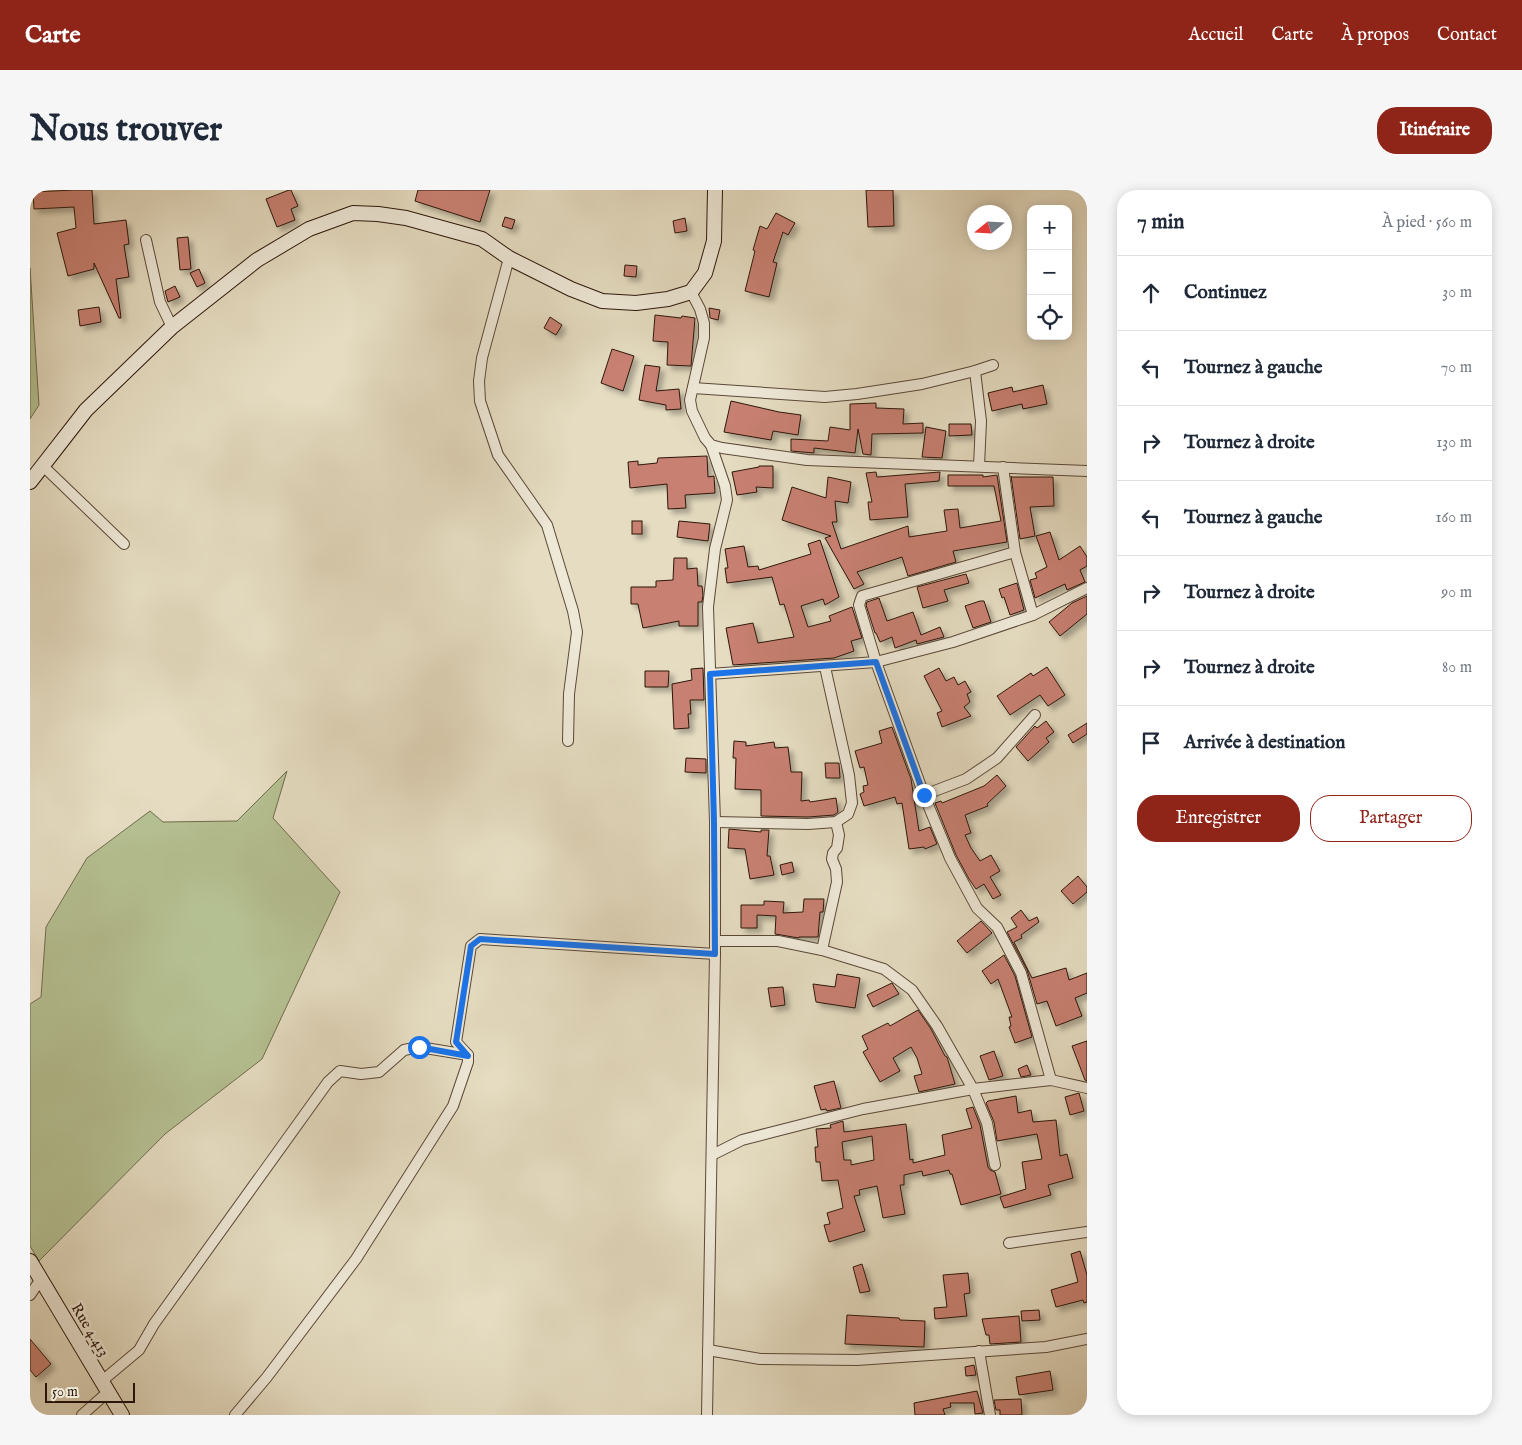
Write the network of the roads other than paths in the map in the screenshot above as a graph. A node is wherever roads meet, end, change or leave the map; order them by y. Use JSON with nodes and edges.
{"nodes":[{"id":1,"x":715,"y":190,"type":"edge"},
{"id":2,"x":146,"y":240,"type":"dead end"},
{"id":3,"x":510,"y":258,"type":"junction"},
{"id":4,"x":691,"y":292,"type":"junction"},
{"id":5,"x":172,"y":327,"type":"junction"},
{"id":6,"x":993,"y":365,"type":"dead end"},
{"id":7,"x":975,"y":371,"type":"junction"},
{"id":8,"x":693,"y":388,"type":"junction"},
{"id":9,"x":711,"y":445,"type":"junction"},
{"id":10,"x":43,"y":466,"type":"junction"},
{"id":11,"x":979,"y":466,"type":"junction"},
{"id":12,"x":1003,"y":467,"type":"junction"},
{"id":13,"x":1087,"y":471,"type":"edge"},
{"id":14,"x":30,"y":482,"type":"edge"},
{"id":15,"x":124,"y":544,"type":"dead end"},
{"id":16,"x":1015,"y":552,"type":"junction"},
{"id":17,"x":1087,"y":588,"type":"edge"},
{"id":18,"x":1033,"y":614,"type":"junction"},
{"id":19,"x":876,"y":662,"type":"junction"},
{"id":20,"x":825,"y":667,"type":"junction"},
{"id":21,"x":710,"y":674,"type":"junction"},
{"id":22,"x":1035,"y":715,"type":"dead end"},
{"id":23,"x":568,"y":742,"type":"dead end"},
{"id":24,"x":924,"y":795,"type":"junction"},
{"id":25,"x":714,"y":822,"type":"junction"},
{"id":26,"x":836,"y":822,"type":"junction"},
{"id":27,"x":715,"y":941,"type":"junction"},
{"id":28,"x":822,"y":950,"type":"junction"},
{"id":29,"x":715,"y":954,"type":"junction"},
{"id":30,"x":468,"y":1056,"type":"junction"},
{"id":31,"x":1051,"y":1080,"type":"junction"},
{"id":32,"x":1087,"y":1088,"type":"edge"},
{"id":33,"x":973,"y":1089,"type":"junction"},
{"id":34,"x":712,"y":1155,"type":"junction"},
{"id":35,"x":994,"y":1165,"type":"dead end"},
{"id":36,"x":1087,"y":1232,"type":"edge"},
{"id":37,"x":1009,"y":1243,"type":"dead end"},
{"id":38,"x":30,"y":1261,"type":"edge"},
{"id":39,"x":41,"y":1278,"type":"junction"},
{"id":40,"x":30,"y":1295,"type":"edge"},
{"id":41,"x":1087,"y":1339,"type":"edge"},
{"id":42,"x":708,"y":1350,"type":"junction"},
{"id":43,"x":979,"y":1351,"type":"junction"},
{"id":44,"x":105,"y":1386,"type":"junction"},
{"id":45,"x":82,"y":1415,"type":"edge"},
{"id":46,"x":122,"y":1415,"type":"edge"},
{"id":47,"x":235,"y":1415,"type":"edge"},
{"id":48,"x":707,"y":1415,"type":"edge"},
{"id":49,"x":990,"y":1415,"type":"edge"}],
"edges":[{"from":1,"to":4,"type":"street"},
{"from":2,"to":5,"type":"street"},
{"from":3,"to":4,"type":"street"},
{"from":3,"to":5,"type":"street"},
{"from":3,"to":23,"type":"street"},
{"from":4,"to":8,"type":"street"},
{"from":5,"to":10,"type":"street"},
{"from":6,"to":7,"type":"street"},
{"from":7,"to":8,"type":"street"},
{"from":7,"to":11,"type":"street"},
{"from":8,"to":9,"type":"street"},
{"from":9,"to":11,"type":"street"},
{"from":9,"to":21,"type":"street"},
{"from":10,"to":14,"type":"street"},
{"from":10,"to":15,"type":"street"},
{"from":11,"to":12,"type":"street"},
{"from":12,"to":13,"type":"street"},
{"from":12,"to":16,"type":"street"},
{"from":16,"to":18,"type":"street"},
{"from":16,"to":19,"type":"street"},
{"from":17,"to":18,"type":"street"},
{"from":18,"to":19,"type":"street"},
{"from":19,"to":20,"type":"street"},
{"from":19,"to":24,"type":"street"},
{"from":20,"to":21,"type":"street"},
{"from":20,"to":26,"type":"street"},
{"from":21,"to":25,"type":"street"},
{"from":22,"to":24,"type":"street"},
{"from":24,"to":31,"type":"street"},
{"from":25,"to":26,"type":"street"},
{"from":25,"to":27,"type":"street"},
{"from":26,"to":28,"type":"street"},
{"from":27,"to":28,"type":"street"},
{"from":27,"to":29,"type":"street"},
{"from":28,"to":33,"type":"street"},
{"from":29,"to":30,"type":"street"},
{"from":29,"to":34,"type":"street"},
{"from":30,"to":44,"type":"street"},
{"from":30,"to":47,"type":"street"},
{"from":31,"to":32,"type":"street"},
{"from":31,"to":33,"type":"street"},
{"from":33,"to":34,"type":"street"},
{"from":33,"to":35,"type":"street"},
{"from":34,"to":42,"type":"street"},
{"from":36,"to":37,"type":"street"},
{"from":38,"to":39,"type":"street","name":"Rue 4.413"},
{"from":39,"to":40,"type":"street"},
{"from":39,"to":44,"type":"street","name":"Rue 4.413"},
{"from":41,"to":43,"type":"street"},
{"from":42,"to":43,"type":"street"},
{"from":42,"to":48,"type":"street"},
{"from":43,"to":49,"type":"street"},
{"from":44,"to":45,"type":"street"},
{"from":44,"to":46,"type":"street","name":"Rue 4.413"}]}
